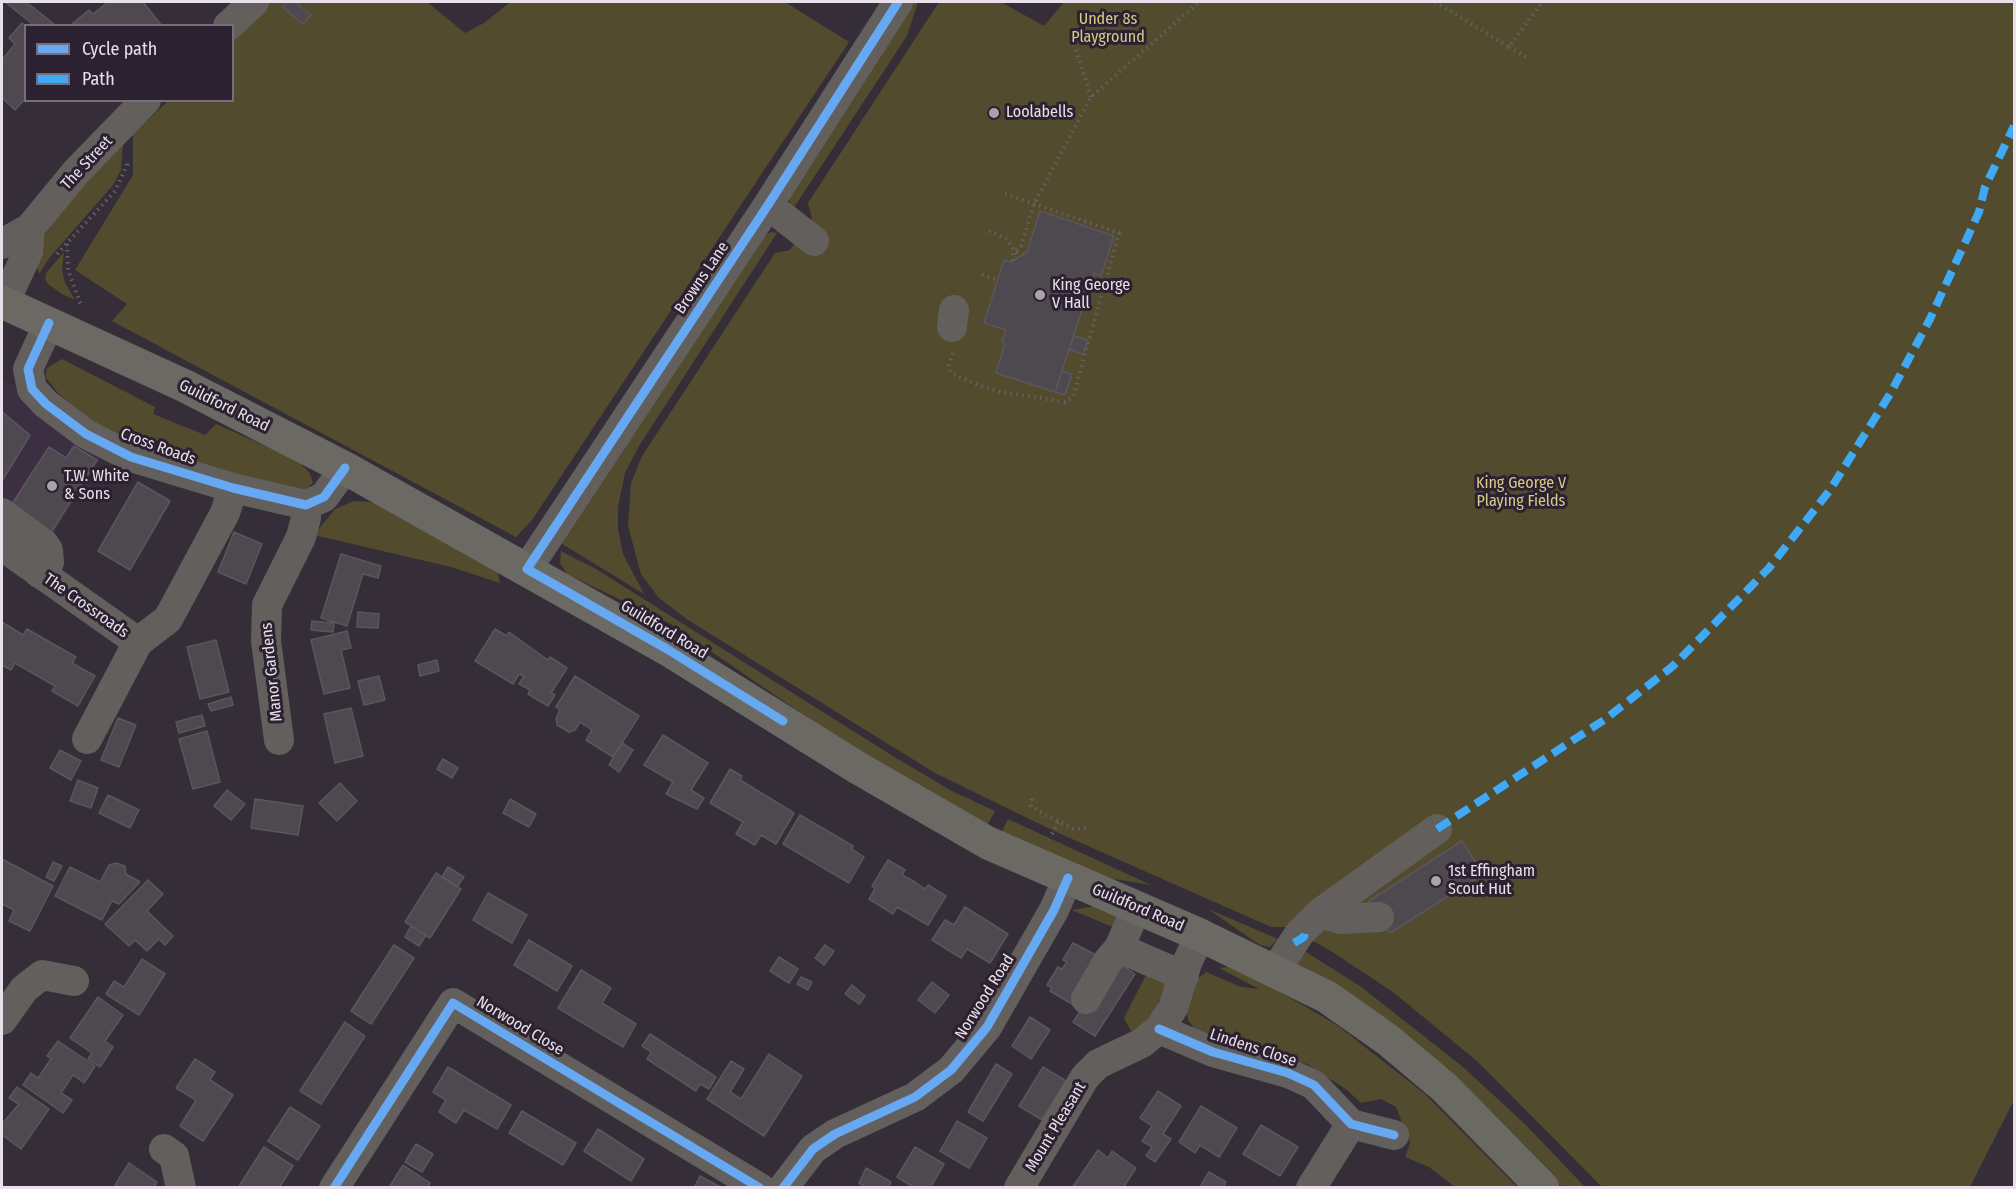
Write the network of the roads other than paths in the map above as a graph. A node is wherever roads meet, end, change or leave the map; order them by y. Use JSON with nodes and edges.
{"nodes":[{"id":1,"x":254,"y":2,"type":"edge"},
{"id":2,"x":898,"y":2,"type":"edge"},
{"id":3,"x":230,"y":24,"type":"edge"},
{"id":4,"x":145,"y":102,"type":"edge"},
{"id":5,"x":768,"y":205,"type":"junction"},
{"id":6,"x":30,"y":228,"type":"junction"},
{"id":7,"x":814,"y":241,"type":"dead end"},
{"id":8,"x":2,"y":244,"type":"edge"},
{"id":9,"x":3,"y":303,"type":"edge"},
{"id":10,"x":60,"y":312,"type":"junction"},
{"id":11,"x":345,"y":468,"type":"junction"},
{"id":12,"x":233,"y":488,"type":"junction"},
{"id":13,"x":306,"y":505,"type":"junction"},
{"id":14,"x":2,"y":513,"type":"edge"},
{"id":15,"x":2,"y":546,"type":"edge"},
{"id":16,"x":527,"y":569,"type":"junction"},
{"id":17,"x":39,"y":573,"type":"junction"},
{"id":18,"x":138,"y":642,"type":"junction"},
{"id":19,"x":87,"y":739,"type":"dead end"},
{"id":20,"x":279,"y":740,"type":"dead end"},
{"id":21,"x":1437,"y":829,"type":"dead end"},
{"id":22,"x":1068,"y":878,"type":"junction"},
{"id":23,"x":1137,"y":907,"type":"junction"},
{"id":24,"x":1320,"y":913,"type":"junction"},
{"id":25,"x":1380,"y":917,"type":"dead end"},
{"id":26,"x":1200,"y":935,"type":"junction"},
{"id":27,"x":1119,"y":948,"type":"junction"},
{"id":28,"x":1275,"y":971,"type":"junction"},
{"id":29,"x":1184,"y":976,"type":"junction"},
{"id":30,"x":74,"y":981,"type":"dead end"},
{"id":31,"x":1086,"y":999,"type":"dead end"},
{"id":32,"x":2,"y":1020,"type":"edge"},
{"id":33,"x":1159,"y":1029,"type":"junction"},
{"id":34,"x":1351,"y":1124,"type":"junction"},
{"id":35,"x":1394,"y":1135,"type":"dead end"},
{"id":36,"x":164,"y":1149,"type":"dead end"},
{"id":37,"x":181,"y":1188,"type":"edge"},
{"id":38,"x":334,"y":1188,"type":"edge"},
{"id":39,"x":760,"y":1188,"type":"edge"},
{"id":40,"x":783,"y":1188,"type":"edge"},
{"id":41,"x":1019,"y":1188,"type":"edge"},
{"id":42,"x":1311,"y":1188,"type":"edge"},
{"id":43,"x":1543,"y":1188,"type":"edge"}],
"edges":[{"from":1,"to":3,"type":"street"},
{"from":2,"to":5,"type":"street","name":"Browns Lane"},
{"from":4,"to":6,"type":"street","name":"The Street"},
{"from":5,"to":7,"type":"street"},
{"from":5,"to":16,"type":"street","name":"Browns Lane"},
{"from":6,"to":8,"type":"street","name":"The Street"},
{"from":6,"to":9,"type":"street"},
{"from":9,"to":10,"type":"main road","name":"Guildford Road"},
{"from":10,"to":11,"type":"main road","name":"Guildford Road"},
{"from":10,"to":12,"type":"street","name":"Cross Roads"},
{"from":11,"to":13,"type":"street"},
{"from":11,"to":16,"type":"main road","name":"Guildford Road"},
{"from":12,"to":13,"type":"street","name":"Cross Roads"},
{"from":12,"to":18,"type":"street","name":"The Crossroads"},
{"from":13,"to":20,"type":"street","name":"Manor Gardens"},
{"from":14,"to":17,"type":"street"},
{"from":15,"to":17,"type":"street","name":"The Crossroads"},
{"from":16,"to":22,"type":"main road","name":"Guildford Road"},
{"from":17,"to":18,"type":"street","name":"The Crossroads"},
{"from":18,"to":19,"type":"street"},
{"from":21,"to":24,"type":"street"},
{"from":22,"to":23,"type":"main road","name":"Guildford Road"},
{"from":22,"to":40,"type":"street","name":"Norwood Road"},
{"from":23,"to":26,"type":"main road","name":"Guildford Road"},
{"from":23,"to":27,"type":"street"},
{"from":24,"to":25,"type":"street"},
{"from":24,"to":28,"type":"street"},
{"from":26,"to":28,"type":"main road","name":"Guildford Road"},
{"from":26,"to":29,"type":"street","name":"Mount Pleasant"},
{"from":27,"to":29,"type":"street"},
{"from":27,"to":31,"type":"street"},
{"from":28,"to":43,"type":"main road","name":"Guildford Road"},
{"from":29,"to":33,"type":"street","name":"Mount Pleasant"},
{"from":30,"to":32,"type":"street"},
{"from":33,"to":34,"type":"street","name":"Lindens Close"},
{"from":33,"to":41,"type":"street","name":"Mount Pleasant"},
{"from":34,"to":35,"type":"street"},
{"from":34,"to":42,"type":"street"},
{"from":36,"to":37,"type":"street"},
{"from":38,"to":39,"type":"street","name":"Norwood Close"}]}
